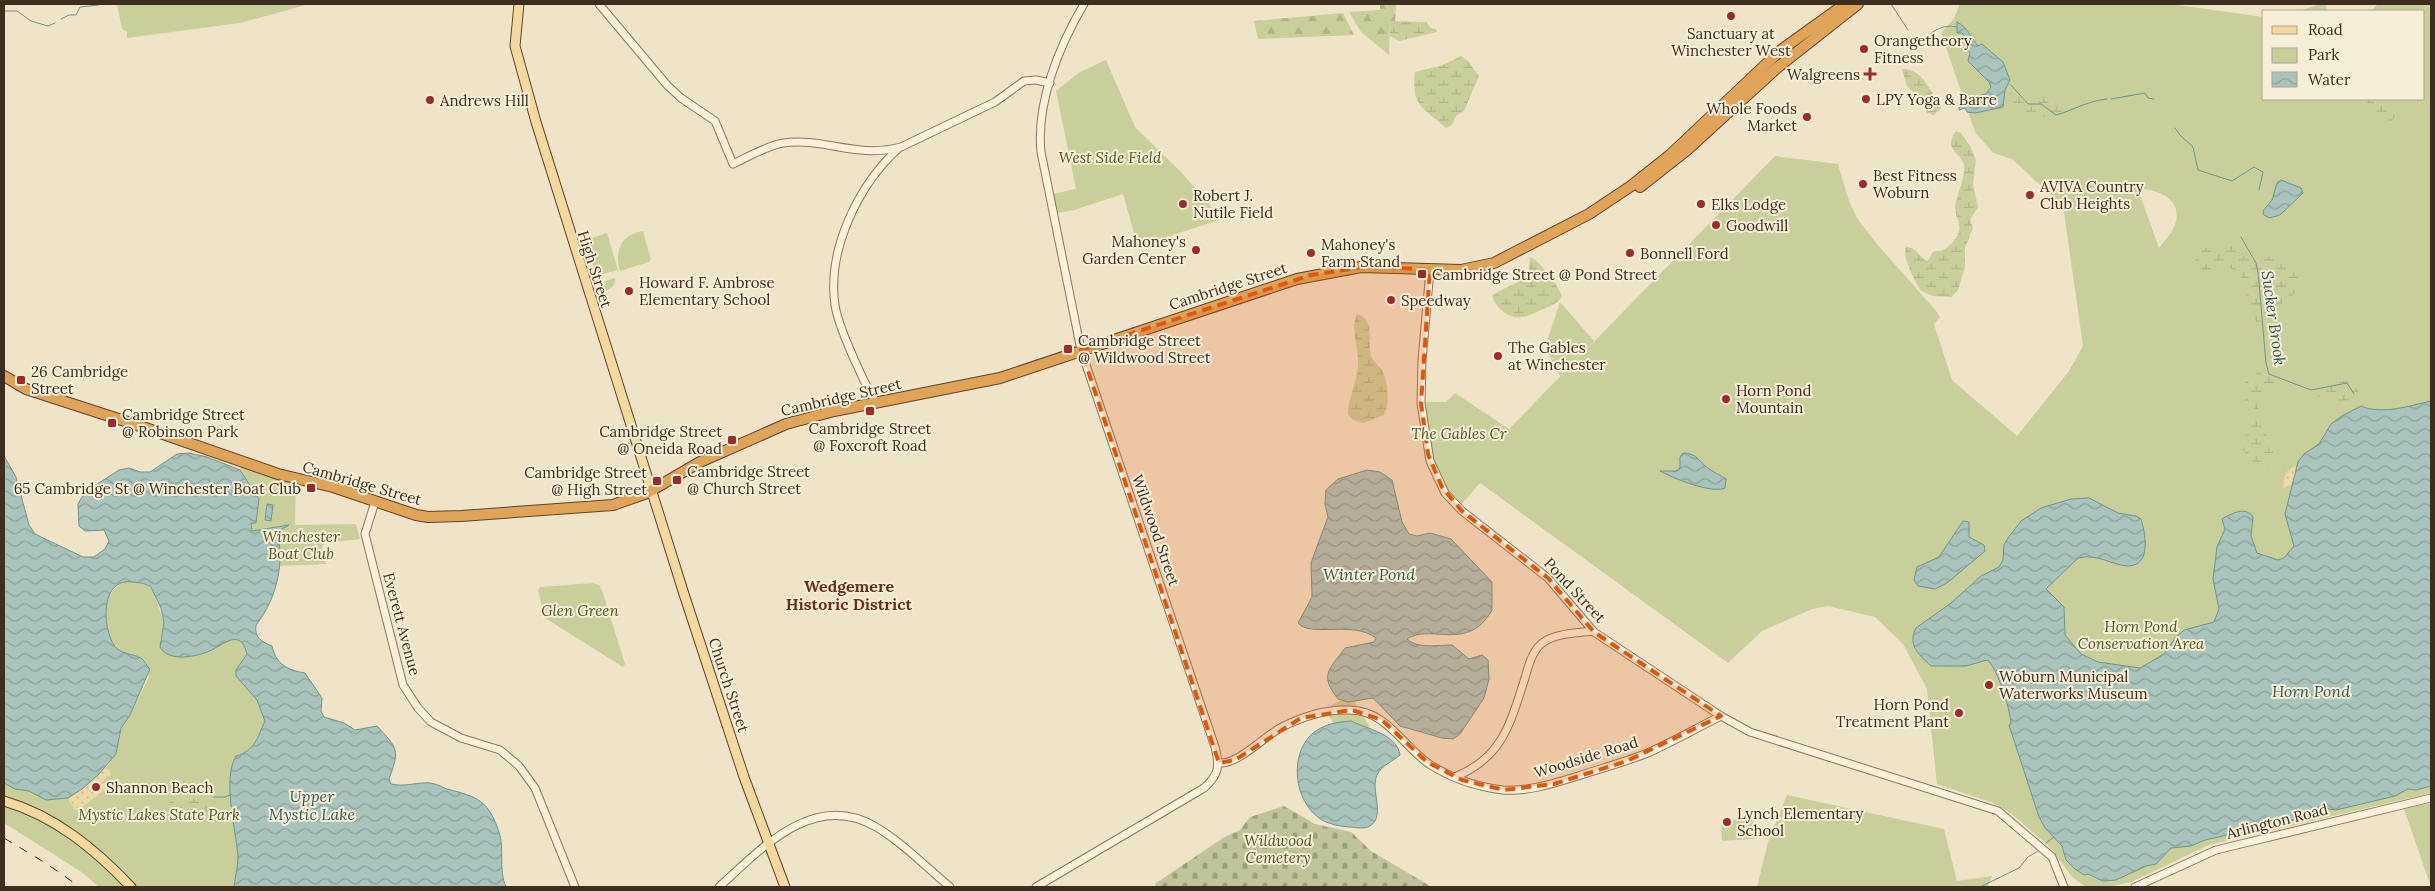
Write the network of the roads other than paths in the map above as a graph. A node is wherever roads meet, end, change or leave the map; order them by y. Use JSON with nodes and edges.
{"nodes":[{"id":1,"x":519,"y":4,"type":"edge"},
{"id":2,"x":599,"y":4,"type":"edge"},
{"id":3,"x":1084,"y":4,"type":"edge"},
{"id":4,"x":1845,"y":4,"type":"edge"},
{"id":5,"x":1858,"y":4,"type":"edge"},
{"id":6,"x":1822,"y":26,"type":"junction"},
{"id":7,"x":1050,"y":83,"type":"junction"},
{"id":8,"x":1712,"y":121,"type":"junction"},
{"id":9,"x":901,"y":146,"type":"junction"},
{"id":10,"x":1430,"y":270,"type":"junction"},
{"id":11,"x":1081,"y":350,"type":"junction"},
{"id":12,"x":4,"y":376,"type":"edge"},
{"id":13,"x":877,"y":403,"type":"junction"},
{"id":14,"x":652,"y":490,"type":"junction"},
{"id":15,"x":375,"y":502,"type":"junction"},
{"id":16,"x":1593,"y":631,"type":"junction"},
{"id":17,"x":1721,"y":716,"type":"junction"},
{"id":18,"x":1219,"y":763,"type":"junction"},
{"id":19,"x":1455,"y":777,"type":"junction"},
{"id":20,"x":2431,"y":798,"type":"edge"},
{"id":21,"x":4,"y":801,"type":"edge"},
{"id":22,"x":769,"y":843,"type":"junction"},
{"id":23,"x":131,"y":887,"type":"edge"},
{"id":24,"x":575,"y":887,"type":"edge"},
{"id":25,"x":719,"y":887,"type":"edge"},
{"id":26,"x":785,"y":887,"type":"edge"},
{"id":27,"x":950,"y":887,"type":"edge"},
{"id":28,"x":1036,"y":887,"type":"edge"},
{"id":29,"x":2064,"y":887,"type":"edge"},
{"id":30,"x":2135,"y":887,"type":"edge"}],
"edges":[{"from":1,"to":14,"type":"main road","name":"High Street"},
{"from":2,"to":9,"type":"street"},
{"from":3,"to":7,"type":"street","name":"Wildwood Street"},
{"from":4,"to":6,"type":"highway"},
{"from":5,"to":6,"type":"highway"},
{"from":6,"to":8,"type":"highway","name":"Cambridge Street"},
{"from":6,"to":8,"type":"highway","name":"Cambridge Street"},
{"from":7,"to":9,"type":"street"},
{"from":7,"to":11,"type":"street","name":"Wildwood Street"},
{"from":8,"to":10,"type":"highway","name":"Cambridge Street"},
{"from":9,"to":13,"type":"street"},
{"from":10,"to":11,"type":"highway","name":"Cambridge Street"},
{"from":10,"to":16,"type":"street","name":"Pond Street"},
{"from":11,"to":13,"type":"highway","name":"Cambridge Street"},
{"from":11,"to":18,"type":"street","name":"Wildwood Street"},
{"from":12,"to":15,"type":"highway","name":"Cambridge Street"},
{"from":13,"to":14,"type":"highway","name":"Cambridge Street"},
{"from":14,"to":15,"type":"highway","name":"Cambridge Street"},
{"from":14,"to":22,"type":"main road","name":"Church Street"},
{"from":15,"to":24,"type":"street","name":"Everett Avenue"},
{"from":16,"to":17,"type":"street","name":"Pond Street"},
{"from":16,"to":19,"type":"street"},
{"from":17,"to":19,"type":"street","name":"Woodside Road"},
{"from":17,"to":29,"type":"street","name":"Pond Street"},
{"from":18,"to":19,"type":"street","name":"Woodside Road"},
{"from":18,"to":28,"type":"street"},
{"from":20,"to":30,"type":"street","name":"Arlington Road"},
{"from":21,"to":23,"type":"main road"},
{"from":22,"to":25,"type":"street"},
{"from":22,"to":26,"type":"main road","name":"Church Street"},
{"from":22,"to":27,"type":"street"}]}
